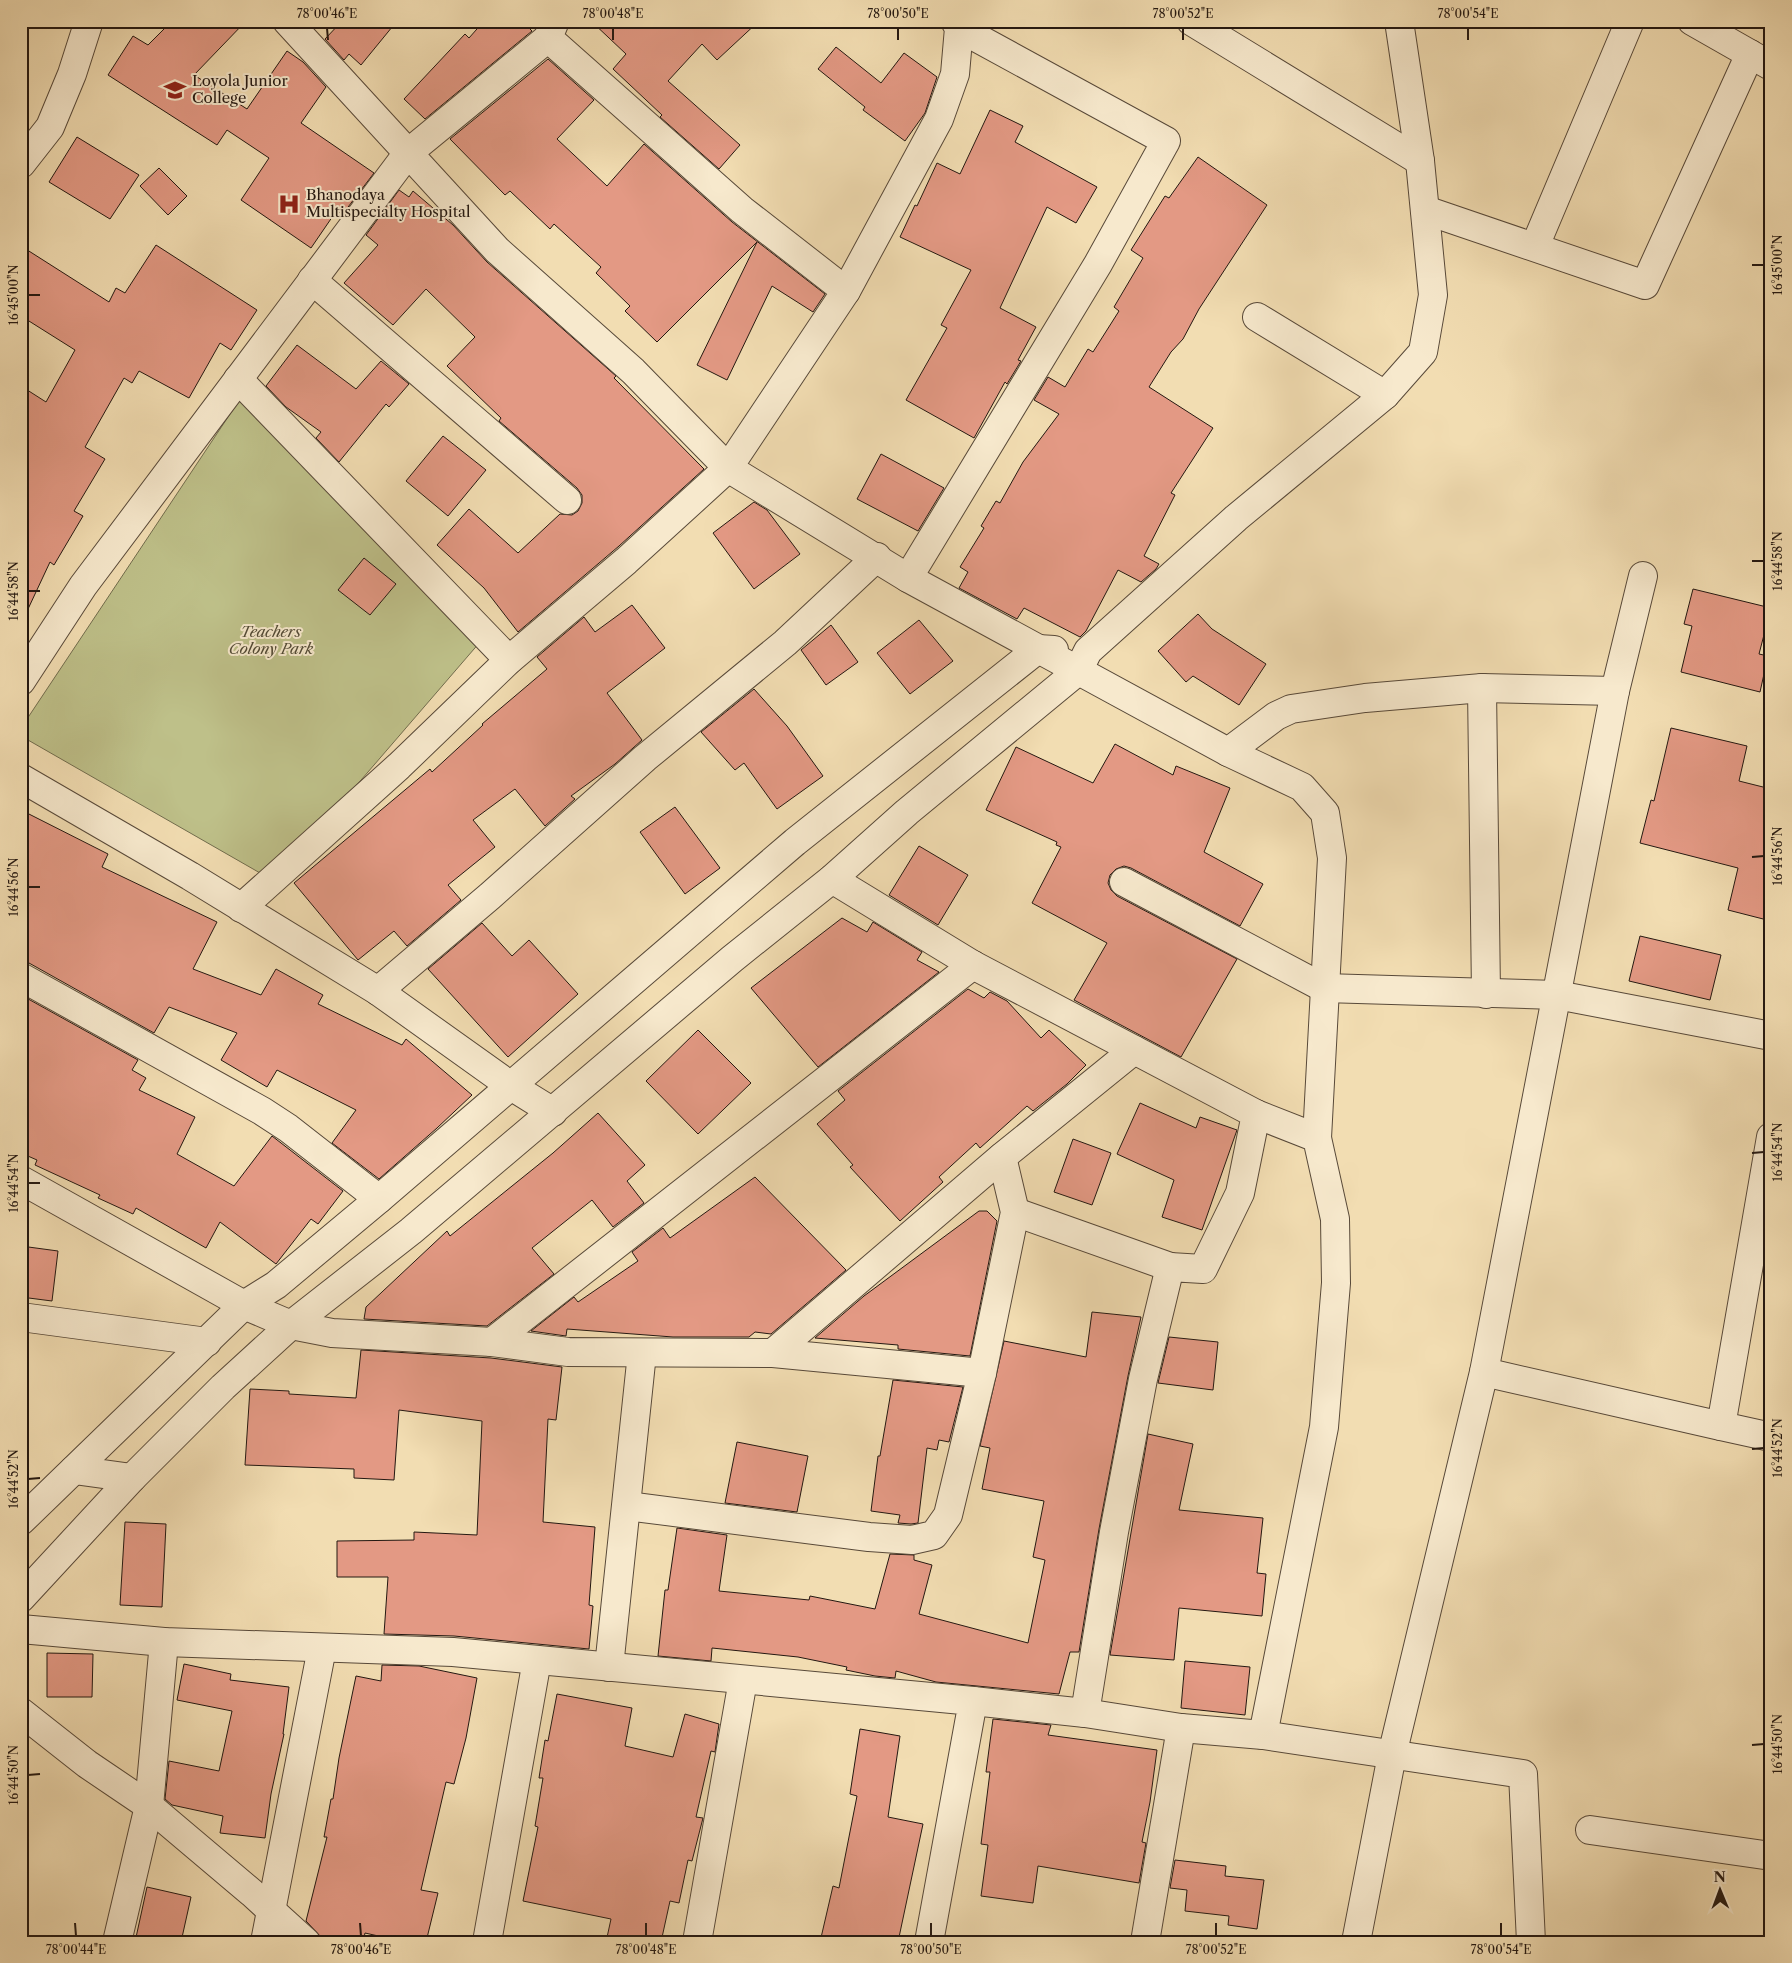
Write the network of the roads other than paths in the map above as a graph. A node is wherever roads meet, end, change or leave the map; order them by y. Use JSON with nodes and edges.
{"nodes":[{"id":1,"x":89,"y":21,"type":"edge"},
{"id":2,"x":287,"y":21,"type":"edge"},
{"id":3,"x":1191,"y":21,"type":"edge"},
{"id":4,"x":1399,"y":21,"type":"edge"},
{"id":5,"x":1630,"y":21,"type":"edge"},
{"id":6,"x":1692,"y":21,"type":"edge"},
{"id":7,"x":957,"y":24,"type":"edge"},
{"id":8,"x":552,"y":29,"type":"edge"},
{"id":9,"x":1760,"y":60,"type":"edge"},
{"id":10,"x":408,"y":154,"type":"junction"},
{"id":11,"x":1420,"y":161,"type":"junction"},
{"id":12,"x":21,"y":164,"type":"edge"},
{"id":13,"x":1425,"y":210,"type":"junction"},
{"id":14,"x":1535,"y":246,"type":"junction"},
{"id":15,"x":312,"y":280,"type":"junction"},
{"id":16,"x":846,"y":291,"type":"junction"},
{"id":17,"x":1257,"y":317,"type":"dead end"},
{"id":18,"x":238,"y":379,"type":"junction"},
{"id":19,"x":1384,"y":395,"type":"junction"},
{"id":20,"x":728,"y":468,"type":"junction"},
{"id":21,"x":567,"y":500,"type":"dead end"},
{"id":22,"x":877,"y":557,"type":"junction"},
{"id":23,"x":1643,"y":576,"type":"dead end"},
{"id":24,"x":908,"y":578,"type":"junction"},
{"id":25,"x":1038,"y":649,"type":"junction"},
{"id":26,"x":509,"y":660,"type":"junction"},
{"id":27,"x":1083,"y":661,"type":"junction"},
{"id":28,"x":21,"y":682,"type":"edge"},
{"id":29,"x":1482,"y":688,"type":"junction"},
{"id":30,"x":1615,"y":691,"type":"junction"},
{"id":31,"x":1228,"y":752,"type":"junction"},
{"id":32,"x":21,"y":778,"type":"edge"},
{"id":33,"x":832,"y":878,"type":"junction"},
{"id":34,"x":1124,"y":882,"type":"dead end"},
{"id":35,"x":241,"y":908,"type":"junction"},
{"id":36,"x":973,"y":964,"type":"junction"},
{"id":37,"x":21,"y":977,"type":"edge"},
{"id":38,"x":1324,"y":988,"type":"junction"},
{"id":39,"x":378,"y":991,"type":"junction"},
{"id":40,"x":1486,"y":994,"type":"junction"},
{"id":41,"x":1557,"y":995,"type":"junction"},
{"id":42,"x":1771,"y":1036,"type":"edge"},
{"id":43,"x":1134,"y":1050,"type":"junction"},
{"id":44,"x":511,"y":1086,"type":"junction"},
{"id":45,"x":553,"y":1112,"type":"junction"},
{"id":46,"x":1256,"y":1114,"type":"junction"},
{"id":47,"x":1771,"y":1137,"type":"edge"},
{"id":48,"x":1317,"y":1138,"type":"junction"},
{"id":49,"x":1002,"y":1157,"type":"junction"},
{"id":50,"x":21,"y":1180,"type":"edge"},
{"id":51,"x":379,"y":1199,"type":"junction"},
{"id":52,"x":1015,"y":1212,"type":"junction"},
{"id":53,"x":1170,"y":1267,"type":"junction"},
{"id":54,"x":244,"y":1305,"type":"junction"},
{"id":55,"x":21,"y":1317,"type":"edge"},
{"id":56,"x":291,"y":1325,"type":"junction"},
{"id":57,"x":207,"y":1342,"type":"junction"},
{"id":58,"x":492,"y":1342,"type":"junction"},
{"id":59,"x":642,"y":1353,"type":"junction"},
{"id":60,"x":773,"y":1353,"type":"junction"},
{"id":61,"x":1484,"y":1372,"type":"junction"},
{"id":62,"x":982,"y":1374,"type":"junction"},
{"id":63,"x":1721,"y":1426,"type":"junction"},
{"id":64,"x":1771,"y":1437,"type":"edge"},
{"id":65,"x":74,"y":1470,"type":"junction"},
{"id":66,"x":132,"y":1478,"type":"junction"},
{"id":67,"x":627,"y":1506,"type":"junction"},
{"id":68,"x":21,"y":1521,"type":"edge"},
{"id":69,"x":21,"y":1598,"type":"edge"},
{"id":70,"x":21,"y":1630,"type":"edge"},
{"id":71,"x":164,"y":1642,"type":"junction"},
{"id":72,"x":322,"y":1648,"type":"junction"},
{"id":73,"x":537,"y":1660,"type":"junction"},
{"id":74,"x":609,"y":1667,"type":"junction"},
{"id":75,"x":743,"y":1680,"type":"junction"},
{"id":76,"x":973,"y":1701,"type":"junction"},
{"id":77,"x":21,"y":1712,"type":"edge"},
{"id":78,"x":1085,"y":1713,"type":"junction"},
{"id":79,"x":1182,"y":1728,"type":"junction"},
{"id":80,"x":1263,"y":1735,"type":"junction"},
{"id":81,"x":1392,"y":1755,"type":"junction"},
{"id":82,"x":149,"y":1806,"type":"junction"},
{"id":83,"x":1590,"y":1830,"type":"dead end"},
{"id":84,"x":1771,"y":1856,"type":"edge"},
{"id":85,"x":272,"y":1911,"type":"junction"},
{"id":86,"x":117,"y":1942,"type":"edge"},
{"id":87,"x":265,"y":1942,"type":"edge"},
{"id":88,"x":306,"y":1942,"type":"edge"},
{"id":89,"x":487,"y":1942,"type":"edge"},
{"id":90,"x":697,"y":1942,"type":"edge"},
{"id":91,"x":930,"y":1942,"type":"edge"},
{"id":92,"x":1145,"y":1942,"type":"edge"},
{"id":93,"x":1356,"y":1942,"type":"edge"},
{"id":94,"x":1531,"y":1942,"type":"edge"}],
"edges":[{"from":1,"to":12,"type":"street"},
{"from":2,"to":10,"type":"street"},
{"from":3,"to":11,"type":"street"},
{"from":4,"to":11,"type":"street"},
{"from":5,"to":14,"type":"street"},
{"from":6,"to":9,"type":"street"},
{"from":7,"to":16,"type":"street"},
{"from":7,"to":24,"type":"street"},
{"from":8,"to":10,"type":"street"},
{"from":8,"to":16,"type":"street"},
{"from":9,"to":14,"type":"street"},
{"from":10,"to":15,"type":"street"},
{"from":10,"to":20,"type":"street"},
{"from":11,"to":13,"type":"street"},
{"from":13,"to":14,"type":"street"},
{"from":13,"to":19,"type":"street"},
{"from":15,"to":18,"type":"street"},
{"from":15,"to":21,"type":"street"},
{"from":16,"to":20,"type":"street"},
{"from":17,"to":19,"type":"street"},
{"from":18,"to":26,"type":"street"},
{"from":18,"to":28,"type":"street"},
{"from":19,"to":27,"type":"street"},
{"from":20,"to":22,"type":"street"},
{"from":20,"to":26,"type":"street"},
{"from":22,"to":24,"type":"street"},
{"from":22,"to":39,"type":"street"},
{"from":23,"to":30,"type":"street"},
{"from":24,"to":25,"type":"street"},
{"from":25,"to":27,"type":"street"},
{"from":25,"to":44,"type":"street"},
{"from":26,"to":35,"type":"street"},
{"from":27,"to":31,"type":"street"},
{"from":27,"to":33,"type":"street"},
{"from":29,"to":30,"type":"street"},
{"from":29,"to":31,"type":"street"},
{"from":29,"to":40,"type":"street"},
{"from":30,"to":41,"type":"street"},
{"from":31,"to":38,"type":"street"},
{"from":32,"to":35,"type":"street"},
{"from":33,"to":36,"type":"street"},
{"from":33,"to":45,"type":"street"},
{"from":34,"to":38,"type":"street"},
{"from":35,"to":39,"type":"street"},
{"from":36,"to":43,"type":"street"},
{"from":36,"to":58,"type":"street"},
{"from":37,"to":51,"type":"street"},
{"from":38,"to":40,"type":"street"},
{"from":38,"to":48,"type":"street"},
{"from":39,"to":44,"type":"street"},
{"from":40,"to":41,"type":"street"},
{"from":41,"to":42,"type":"street"},
{"from":41,"to":61,"type":"street"},
{"from":43,"to":46,"type":"street"},
{"from":43,"to":49,"type":"street"},
{"from":44,"to":45,"type":"street"},
{"from":44,"to":51,"type":"street"},
{"from":45,"to":56,"type":"street"},
{"from":46,"to":48,"type":"street"},
{"from":46,"to":53,"type":"street"},
{"from":47,"to":63,"type":"street"},
{"from":48,"to":80,"type":"street"},
{"from":49,"to":52,"type":"street"},
{"from":49,"to":60,"type":"street"},
{"from":50,"to":54,"type":"street"},
{"from":51,"to":54,"type":"street"},
{"from":52,"to":53,"type":"street"},
{"from":52,"to":62,"type":"street"},
{"from":53,"to":78,"type":"street"},
{"from":54,"to":56,"type":"street"},
{"from":54,"to":57,"type":"street"},
{"from":55,"to":57,"type":"street"},
{"from":56,"to":58,"type":"street"},
{"from":56,"to":66,"type":"street"},
{"from":57,"to":65,"type":"street"},
{"from":58,"to":59,"type":"street"},
{"from":59,"to":60,"type":"street"},
{"from":59,"to":67,"type":"street"},
{"from":60,"to":62,"type":"street"},
{"from":61,"to":63,"type":"street"},
{"from":61,"to":81,"type":"street"},
{"from":62,"to":67,"type":"street"},
{"from":63,"to":64,"type":"street"},
{"from":65,"to":66,"type":"street"},
{"from":65,"to":68,"type":"street"},
{"from":66,"to":69,"type":"street"},
{"from":67,"to":74,"type":"street"},
{"from":70,"to":71,"type":"street"},
{"from":71,"to":72,"type":"street"},
{"from":71,"to":82,"type":"street"},
{"from":72,"to":73,"type":"street"},
{"from":72,"to":85,"type":"street"},
{"from":73,"to":74,"type":"street"},
{"from":73,"to":89,"type":"street"},
{"from":74,"to":75,"type":"street"},
{"from":75,"to":76,"type":"street"},
{"from":75,"to":90,"type":"street"},
{"from":76,"to":78,"type":"street"},
{"from":76,"to":91,"type":"street"},
{"from":77,"to":82,"type":"street"},
{"from":78,"to":79,"type":"street"},
{"from":79,"to":80,"type":"street"},
{"from":79,"to":92,"type":"street"},
{"from":80,"to":81,"type":"street"},
{"from":81,"to":93,"type":"street"},
{"from":81,"to":94,"type":"street"},
{"from":82,"to":85,"type":"street"},
{"from":82,"to":86,"type":"street"},
{"from":83,"to":84,"type":"street"},
{"from":85,"to":87,"type":"street"},
{"from":85,"to":88,"type":"street"}]}
